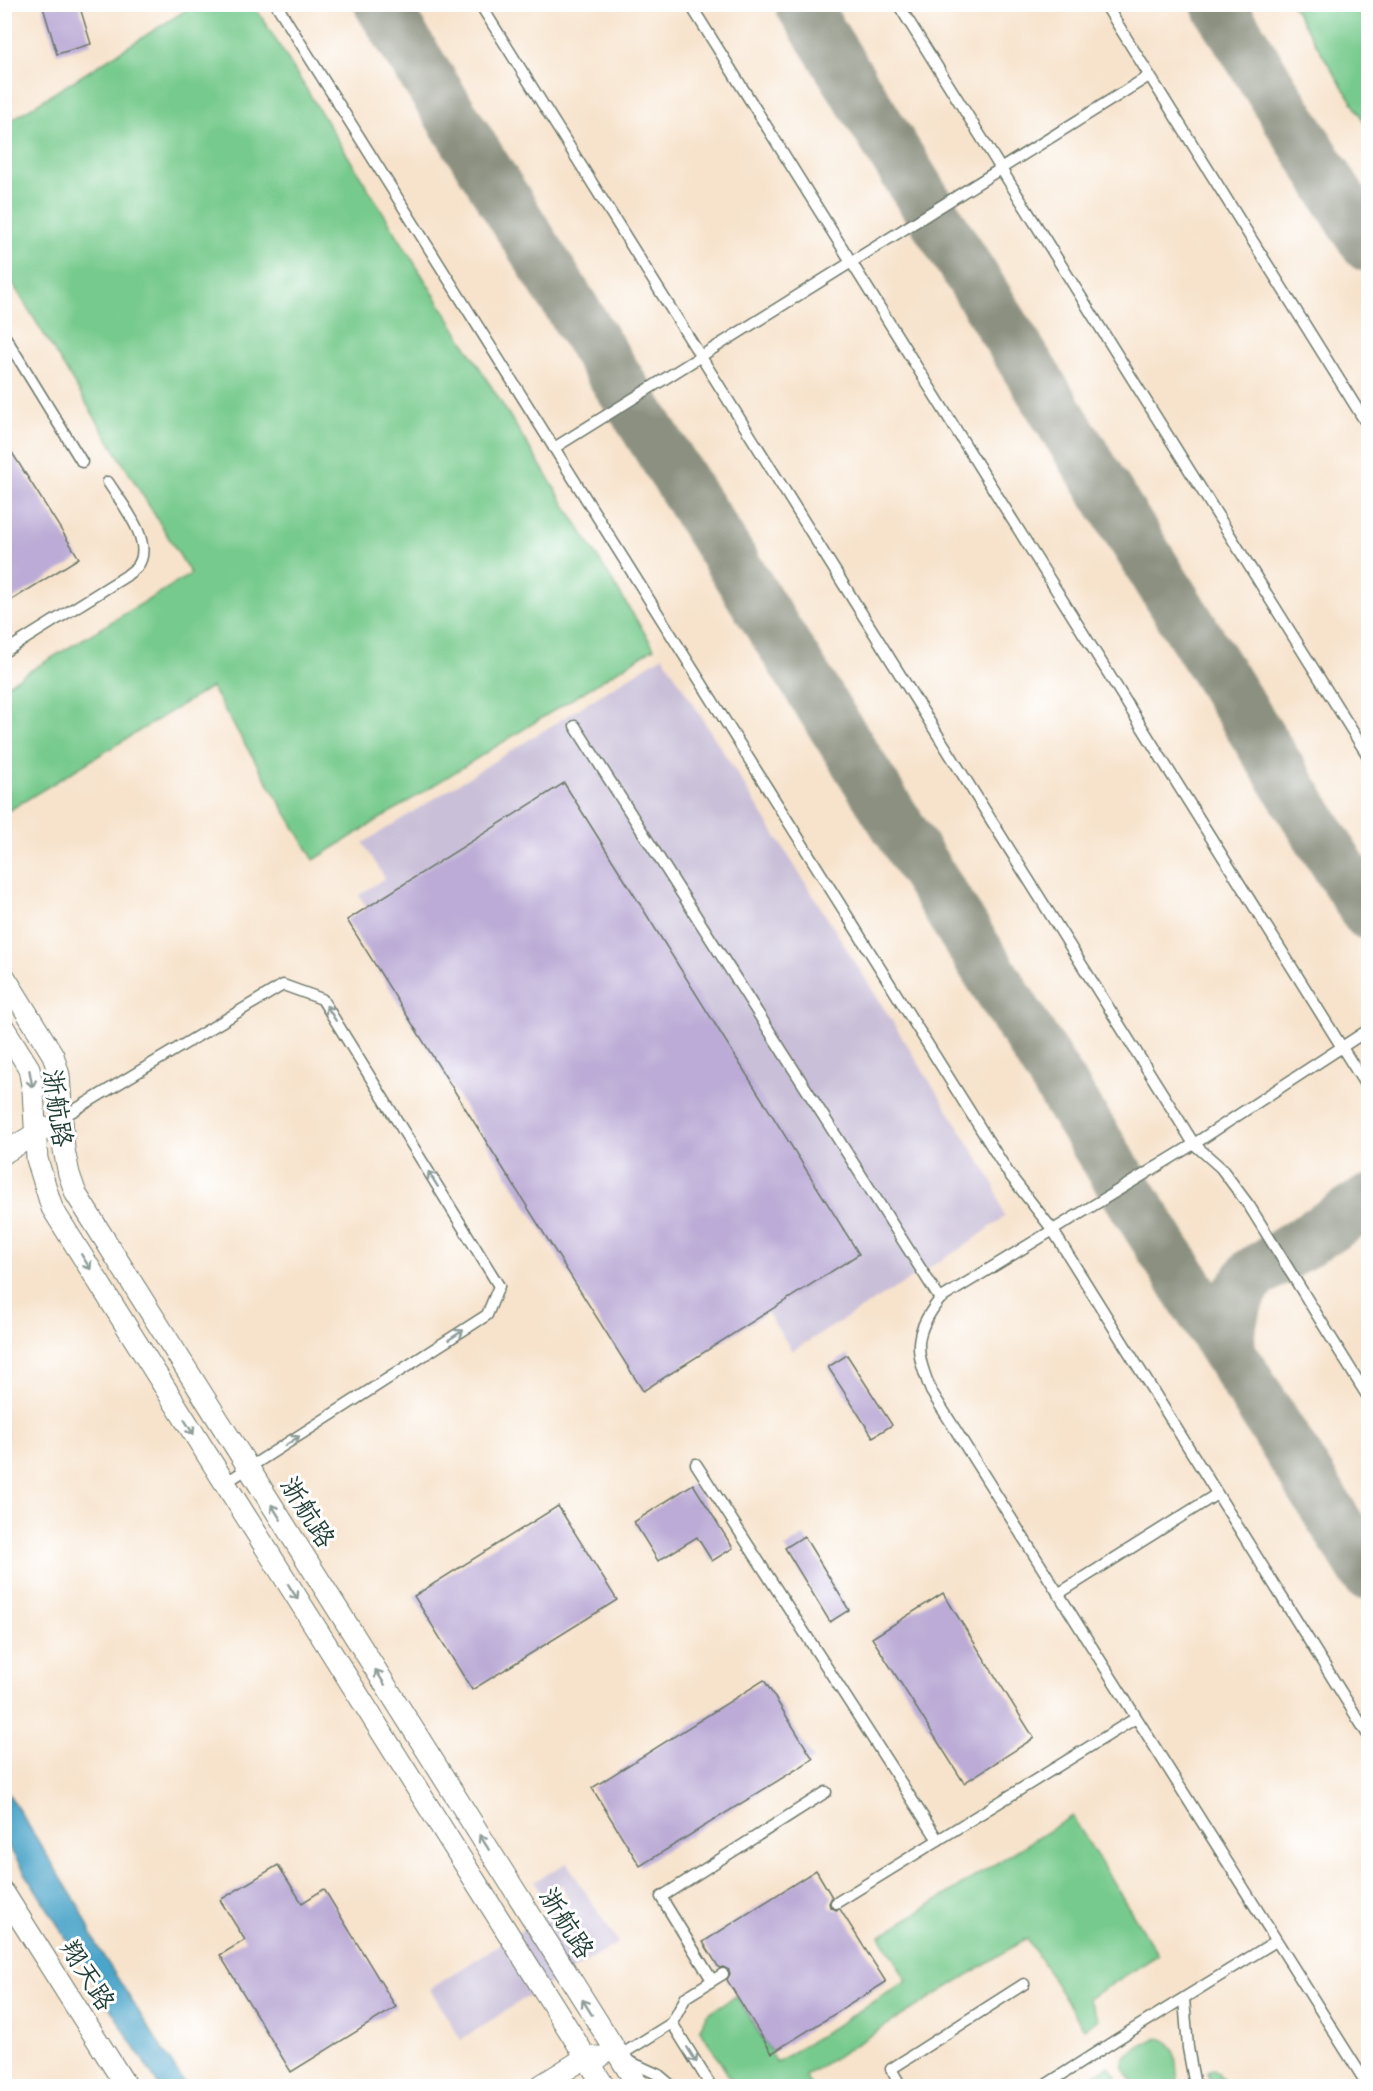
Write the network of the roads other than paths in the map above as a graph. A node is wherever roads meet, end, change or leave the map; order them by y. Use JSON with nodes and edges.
{"nodes":[{"id":1,"x":276,"y":4,"type":"edge"},
{"id":2,"x":480,"y":4,"type":"edge"},
{"id":3,"x":690,"y":4,"type":"edge"},
{"id":4,"x":898,"y":4,"type":"edge"},
{"id":5,"x":1105,"y":4,"type":"edge"},
{"id":6,"x":1149,"y":76,"type":"junction"},
{"id":7,"x":1001,"y":169,"type":"junction"},
{"id":8,"x":850,"y":262,"type":"junction"},
{"id":9,"x":4,"y":335,"type":"edge"},
{"id":10,"x":702,"y":357,"type":"junction"},
{"id":11,"x":1368,"y":426,"type":"edge"},
{"id":12,"x":554,"y":448,"type":"junction"},
{"id":13,"x":82,"y":462,"type":"dead end"},
{"id":14,"x":108,"y":482,"type":"dead end"},
{"id":15,"x":4,"y":652,"type":"edge"},
{"id":16,"x":575,"y":726,"type":"dead end"},
{"id":17,"x":1368,"y":756,"type":"edge"},
{"id":18,"x":4,"y":976,"type":"edge"},
{"id":19,"x":4,"y":1028,"type":"edge"},
{"id":20,"x":1368,"y":1030,"type":"edge"},
{"id":21,"x":1342,"y":1047,"type":"junction"},
{"id":22,"x":1368,"y":1089,"type":"edge"},
{"id":23,"x":63,"y":1117,"type":"junction"},
{"id":24,"x":35,"y":1134,"type":"junction"},
{"id":25,"x":1194,"y":1144,"type":"junction"},
{"id":26,"x":4,"y":1153,"type":"edge"},
{"id":27,"x":1052,"y":1229,"type":"junction"},
{"id":28,"x":939,"y":1299,"type":"junction"},
{"id":29,"x":1368,"y":1397,"type":"edge"},
{"id":30,"x":696,"y":1464,"type":"dead end"},
{"id":31,"x":249,"y":1468,"type":"junction"},
{"id":32,"x":225,"y":1483,"type":"junction"},
{"id":33,"x":1217,"y":1494,"type":"junction"},
{"id":34,"x":1058,"y":1593,"type":"junction"},
{"id":35,"x":1136,"y":1718,"type":"junction"},
{"id":36,"x":1368,"y":1735,"type":"edge"},
{"id":37,"x":826,"y":1792,"type":"dead end"},
{"id":38,"x":939,"y":1840,"type":"junction"},
{"id":39,"x":4,"y":1893,"type":"edge"},
{"id":40,"x":836,"y":1903,"type":"dead end"},
{"id":41,"x":1276,"y":1941,"type":"junction"},
{"id":42,"x":723,"y":1974,"type":"dead end"},
{"id":43,"x":712,"y":1980,"type":"junction"},
{"id":44,"x":1024,"y":1984,"type":"dead end"},
{"id":45,"x":1184,"y":1999,"type":"junction"},
{"id":46,"x":672,"y":2023,"type":"junction"},
{"id":47,"x":619,"y":2056,"type":"junction"},
{"id":48,"x":585,"y":2058,"type":"junction"},
{"id":49,"x":126,"y":2086,"type":"edge"},
{"id":50,"x":540,"y":2086,"type":"edge"},
{"id":51,"x":602,"y":2086,"type":"edge"},
{"id":52,"x":638,"y":2086,"type":"edge"},
{"id":53,"x":672,"y":2086,"type":"edge"},
{"id":54,"x":711,"y":2086,"type":"edge"},
{"id":55,"x":901,"y":2086,"type":"edge"},
{"id":56,"x":1044,"y":2086,"type":"edge"},
{"id":57,"x":1195,"y":2086,"type":"edge"},
{"id":58,"x":1368,"y":2086,"type":"edge"}],
"edges":[{"from":1,"to":12,"type":"lane"},
{"from":2,"to":10,"type":"lane"},
{"from":3,"to":8,"type":"lane"},
{"from":4,"to":7,"type":"lane"},
{"from":5,"to":6,"type":"lane"},
{"from":6,"to":7,"type":"lane"},
{"from":6,"to":11,"type":"lane"},
{"from":7,"to":8,"type":"lane"},
{"from":7,"to":17,"type":"lane"},
{"from":8,"to":10,"type":"lane"},
{"from":8,"to":21,"type":"lane"},
{"from":9,"to":13,"type":"lane"},
{"from":10,"to":12,"type":"lane"},
{"from":10,"to":25,"type":"lane"},
{"from":12,"to":27,"type":"lane"},
{"from":14,"to":15,"type":"lane"},
{"from":16,"to":28,"type":"lane"},
{"from":18,"to":23,"type":"street","name":"浙航路"},
{"from":19,"to":24,"type":"street","name":"浙航路","one_way":true},
{"from":20,"to":21,"type":"lane"},
{"from":21,"to":22,"type":"lane"},
{"from":21,"to":25,"type":"lane"},
{"from":23,"to":24,"type":"street"},
{"from":23,"to":31,"type":"street","name":"浙航路"},
{"from":31,"to":23,"type":"lane","one_way":true},
{"from":24,"to":26,"type":"street"},
{"from":24,"to":32,"type":"street","name":"浙航路","one_way":true},
{"from":25,"to":27,"type":"lane"},
{"from":25,"to":29,"type":"lane"},
{"from":27,"to":28,"type":"lane"},
{"from":27,"to":33,"type":"lane"},
{"from":28,"to":34,"type":"lane"},
{"from":30,"to":38,"type":"lane"},
{"from":31,"to":32,"type":"lane"},
{"from":47,"to":31,"type":"street","name":"浙航路","one_way":true},
{"from":32,"to":48,"type":"street","name":"浙航路","one_way":true},
{"from":33,"to":34,"type":"lane"},
{"from":33,"to":36,"type":"lane"},
{"from":34,"to":35,"type":"lane"},
{"from":35,"to":38,"type":"lane"},
{"from":35,"to":41,"type":"lane"},
{"from":37,"to":43,"type":"lane"},
{"from":38,"to":40,"type":"lane"},
{"from":39,"to":49,"type":"street","name":"翔天路"},
{"from":41,"to":45,"type":"lane"},
{"from":41,"to":58,"type":"lane"},
{"from":42,"to":43,"type":"lane"},
{"from":43,"to":46,"type":"lane"},
{"from":44,"to":55,"type":"lane"},
{"from":45,"to":56,"type":"lane"},
{"from":45,"to":57,"type":"lane"},
{"from":46,"to":47,"type":"lane"},
{"from":46,"to":54,"type":"lane","one_way":true},
{"from":47,"to":48,"type":"street"},
{"from":47,"to":51,"type":"street"},
{"from":47,"to":52,"type":"street","name":"浙航路"},
{"from":47,"to":53,"type":"lane"},
{"from":48,"to":50,"type":"street"},
{"from":48,"to":51,"type":"street","name":"浙航路"}]}
